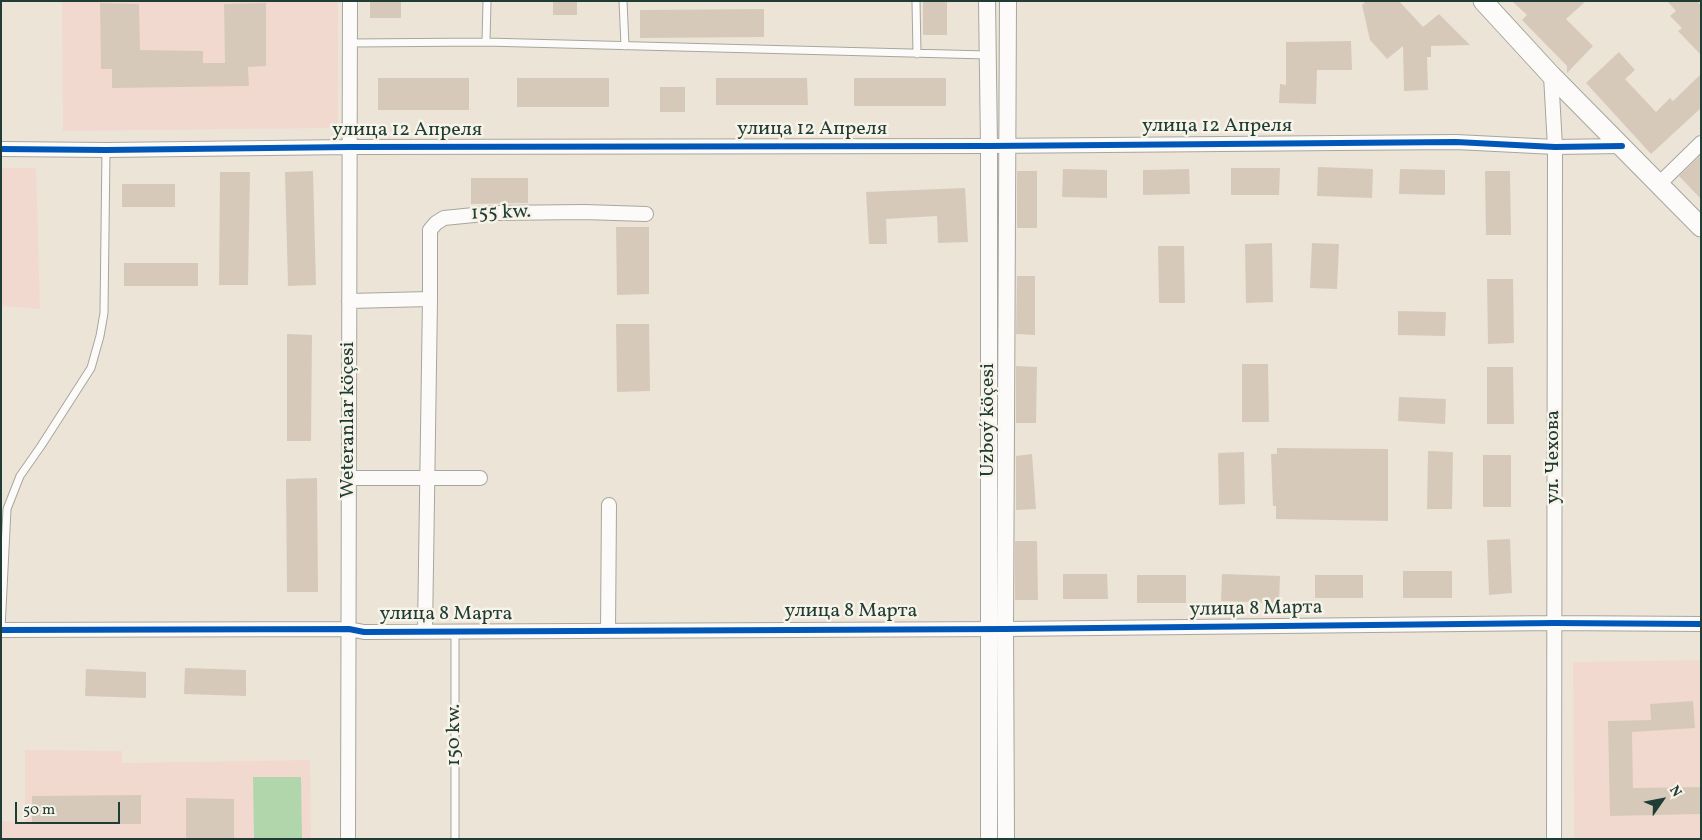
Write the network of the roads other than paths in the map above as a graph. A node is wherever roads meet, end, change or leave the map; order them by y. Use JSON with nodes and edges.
{"nodes":[{"id":1,"x":350,"y":1,"type":"edge"},
{"id":2,"x":487,"y":1,"type":"edge"},
{"id":3,"x":623,"y":1,"type":"edge"},
{"id":4,"x":916,"y":1,"type":"edge"},
{"id":5,"x":987,"y":1,"type":"edge"},
{"id":6,"x":1008,"y":1,"type":"edge"},
{"id":7,"x":1483,"y":1,"type":"edge"},
{"id":8,"x":486,"y":42,"type":"junction"},
{"id":9,"x":350,"y":43,"type":"junction"},
{"id":10,"x":624,"y":46,"type":"junction"},
{"id":11,"x":917,"y":54,"type":"junction"},
{"id":12,"x":987,"y":55,"type":"junction"},
{"id":13,"x":1551,"y":75,"type":"junction"},
{"id":14,"x":1701,"y":143,"type":"edge"},
{"id":15,"x":1009,"y":145,"type":"junction"},
{"id":16,"x":989,"y":146,"type":"junction"},
{"id":17,"x":1622,"y":146,"type":"junction"},
{"id":18,"x":350,"y":147,"type":"junction"},
{"id":19,"x":1555,"y":147,"type":"junction"},
{"id":20,"x":1,"y":149,"type":"edge"},
{"id":21,"x":106,"y":150,"type":"junction"},
{"id":22,"x":1659,"y":184,"type":"junction"},
{"id":23,"x":646,"y":214,"type":"dead end"},
{"id":24,"x":1701,"y":227,"type":"edge"},
{"id":25,"x":430,"y":299,"type":"junction"},
{"id":26,"x":349,"y":300,"type":"junction"},
{"id":27,"x":349,"y":478,"type":"junction"},
{"id":28,"x":428,"y":478,"type":"junction"},
{"id":29,"x":480,"y":478,"type":"dead end"},
{"id":30,"x":609,"y":505,"type":"dead end"},
{"id":31,"x":1554,"y":623,"type":"junction"},
{"id":32,"x":1701,"y":624,"type":"edge"},
{"id":33,"x":997,"y":628,"type":"junction"},
{"id":34,"x":348,"y":629,"type":"junction"},
{"id":35,"x":1,"y":630,"type":"edge"},
{"id":36,"x":608,"y":630,"type":"junction"},
{"id":37,"x":425,"y":631,"type":"junction"},
{"id":38,"x":455,"y":631,"type":"junction"},
{"id":39,"x":348,"y":839,"type":"edge"},
{"id":40,"x":455,"y":839,"type":"edge"},
{"id":41,"x":989,"y":839,"type":"edge"},
{"id":42,"x":1006,"y":839,"type":"edge"},
{"id":43,"x":1554,"y":839,"type":"edge"}],
"edges":[{"from":1,"to":9,"type":"street","name":"Weteranlar köçesi"},
{"from":2,"to":8,"type":"lane"},
{"from":3,"to":10,"type":"lane"},
{"from":4,"to":11,"type":"lane"},
{"from":5,"to":12,"type":"street","name":"Uzboý köçesi"},
{"from":6,"to":15,"type":"street","name":"Uzboý köçesi"},
{"from":7,"to":13,"type":"main road"},
{"from":8,"to":9,"type":"lane"},
{"from":8,"to":10,"type":"lane"},
{"from":9,"to":18,"type":"street","name":"Weteranlar köçesi"},
{"from":10,"to":11,"type":"lane"},
{"from":11,"to":12,"type":"lane"},
{"from":12,"to":16,"type":"street","name":"Uzboý köçesi"},
{"from":13,"to":17,"type":"main road"},
{"from":13,"to":19,"type":"street","name":"ул. Чехова"},
{"from":14,"to":22,"type":"street"},
{"from":15,"to":16,"type":"street","name":"улица 12 Апреля"},
{"from":15,"to":19,"type":"street","name":"улица 12 Апреля"},
{"from":15,"to":33,"type":"street","name":"Uzboý köçesi"},
{"from":16,"to":18,"type":"street","name":"улица 12 Апреля"},
{"from":16,"to":33,"type":"street","name":"Uzboý köçesi"},
{"from":17,"to":19,"type":"street","name":"улица 12 Апреля"},
{"from":17,"to":22,"type":"main road"},
{"from":18,"to":21,"type":"street","name":"улица 12 Апреля"},
{"from":18,"to":26,"type":"street","name":"Weteranlar köçesi"},
{"from":19,"to":31,"type":"street","name":"ул. Чехова"},
{"from":20,"to":21,"type":"street","name":"улица 12 Апреля"},
{"from":21,"to":35,"type":"lane"},
{"from":22,"to":24,"type":"main road"},
{"from":23,"to":25,"type":"street","name":"155 kw."},
{"from":25,"to":26,"type":"street"},
{"from":25,"to":28,"type":"street","name":"155 kw."},
{"from":26,"to":27,"type":"street","name":"Weteranlar köçesi"},
{"from":27,"to":28,"type":"street"},
{"from":27,"to":34,"type":"street","name":"Weteranlar köçesi"},
{"from":28,"to":29,"type":"street"},
{"from":28,"to":37,"type":"street","name":"155 kw."},
{"from":30,"to":36,"type":"street"},
{"from":31,"to":32,"type":"street","name":"улица 8 Марта"},
{"from":31,"to":33,"type":"street","name":"улица 8 Марта"},
{"from":31,"to":43,"type":"street","name":"ул. Чехова"},
{"from":33,"to":36,"type":"street","name":"улица 8 Марта"},
{"from":33,"to":41,"type":"street","name":"Uzboý köçesi"},
{"from":33,"to":42,"type":"street","name":"Uzboý köçesi"},
{"from":34,"to":35,"type":"street","name":"улица 8 Марта"},
{"from":34,"to":37,"type":"street","name":"улица 8 Марта"},
{"from":34,"to":39,"type":"street","name":"Weteranlar köçesi"},
{"from":36,"to":38,"type":"street","name":"улица 8 Марта"},
{"from":37,"to":38,"type":"street","name":"улица 8 Марта"},
{"from":38,"to":40,"type":"lane","name":"150 kw."}]}
